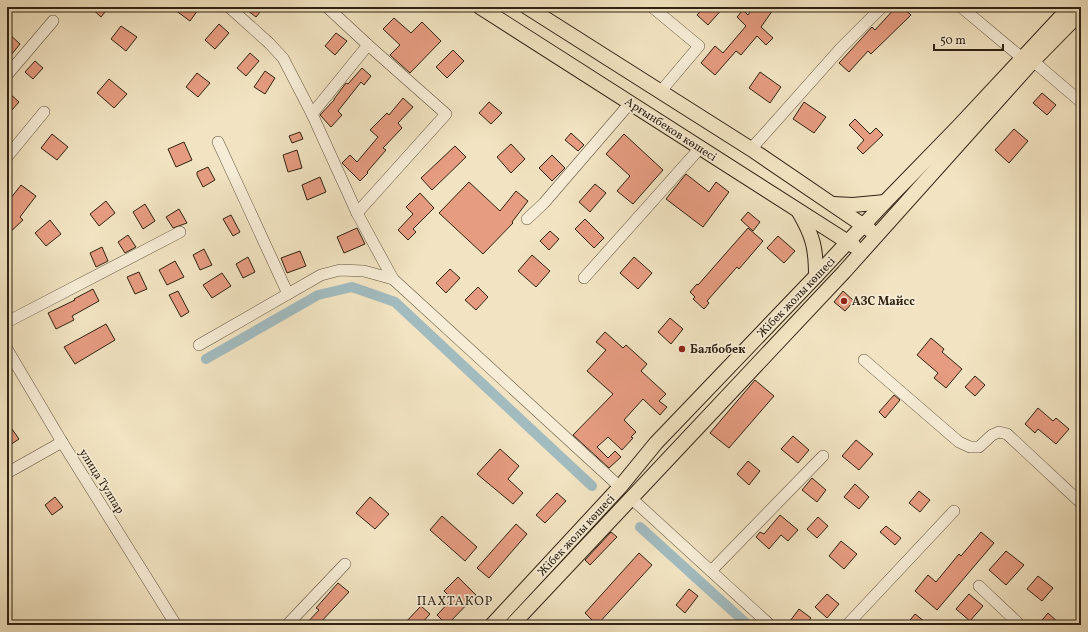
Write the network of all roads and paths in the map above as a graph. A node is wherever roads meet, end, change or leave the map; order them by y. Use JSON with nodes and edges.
{"nodes":[{"id":1,"x":229,"y":7,"type":"edge"},
{"id":2,"x":327,"y":7,"type":"edge"},
{"id":3,"x":480,"y":7,"type":"edge"},
{"id":4,"x":527,"y":7,"type":"edge"},
{"id":5,"x":652,"y":7,"type":"edge"},
{"id":6,"x":882,"y":7,"type":"edge"},
{"id":7,"x":961,"y":7,"type":"edge"},
{"id":8,"x":1070,"y":7,"type":"edge"},
{"id":9,"x":1081,"y":12,"type":"edge"},
{"id":10,"x":54,"y":21,"type":"dead end"},
{"id":11,"x":368,"y":45,"type":"junction"},
{"id":12,"x":1027,"y":60,"type":"junction"},
{"id":13,"x":7,"y":75,"type":"edge"},
{"id":14,"x":661,"y":91,"type":"junction"},
{"id":15,"x":631,"y":102,"type":"junction"},
{"id":16,"x":1081,"y":102,"type":"edge"},
{"id":17,"x":44,"y":112,"type":"dead end"},
{"id":18,"x":312,"y":114,"type":"junction"},
{"id":19,"x":218,"y":142,"type":"dead end"},
{"id":20,"x":700,"y":148,"type":"junction"},
{"id":21,"x":751,"y":149,"type":"junction"},
{"id":22,"x":7,"y":158,"type":"edge"},
{"id":23,"x":885,"y":202,"type":"junction"},
{"id":24,"x":832,"y":204,"type":"junction"},
{"id":25,"x":797,"y":210,"type":"junction"},
{"id":26,"x":357,"y":213,"type":"junction"},
{"id":27,"x":527,"y":219,"type":"dead end"},
{"id":28,"x":864,"y":225,"type":"junction"},
{"id":29,"x":180,"y":232,"type":"dead end"},
{"id":30,"x":877,"y":235,"type":"junction"},
{"id":31,"x":847,"y":242,"type":"junction"},
{"id":32,"x":862,"y":252,"type":"junction"},
{"id":33,"x":816,"y":276,"type":"junction"},
{"id":34,"x":584,"y":278,"type":"dead end"},
{"id":35,"x":393,"y":279,"type":"junction"},
{"id":36,"x":288,"y":294,"type":"junction"},
{"id":37,"x":7,"y":322,"type":"edge"},
{"id":38,"x":199,"y":345,"type":"dead end"},
{"id":39,"x":7,"y":350,"type":"edge"},
{"id":40,"x":864,"y":360,"type":"dead end"},
{"id":41,"x":62,"y":442,"type":"junction"},
{"id":42,"x":823,"y":456,"type":"dead end"},
{"id":43,"x":7,"y":473,"type":"edge"},
{"id":44,"x":620,"y":487,"type":"junction"},
{"id":45,"x":631,"y":498,"type":"junction"},
{"id":46,"x":1081,"y":503,"type":"edge"},
{"id":47,"x":954,"y":512,"type":"dead end"},
{"id":48,"x":345,"y":564,"type":"dead end"},
{"id":49,"x":711,"y":571,"type":"junction"},
{"id":50,"x":978,"y":586,"type":"dead end"},
{"id":51,"x":176,"y":625,"type":"edge"},
{"id":52,"x":287,"y":625,"type":"edge"},
{"id":53,"x":492,"y":625,"type":"edge"},
{"id":54,"x":512,"y":625,"type":"edge"},
{"id":55,"x":770,"y":625,"type":"edge"},
{"id":56,"x":847,"y":625,"type":"edge"},
{"id":57,"x":1020,"y":625,"type":"edge"}],
"edges":[{"from":1,"to":18,"type":"street"},
{"from":2,"to":11,"type":"street"},
{"from":3,"to":15,"type":"main road","name":"Арғынбеков көшесі"},
{"from":4,"to":14,"type":"main road"},
{"from":5,"to":14,"type":"street"},
{"from":6,"to":21,"type":"street"},
{"from":7,"to":12,"type":"street"},
{"from":8,"to":12,"type":"main road","name":"Жібек жолы көшесі"},
{"from":9,"to":12,"type":"main road","name":"Жібек жолы көшесі"},
{"from":10,"to":13,"type":"street"},
{"from":11,"to":18,"type":"street"},
{"from":11,"to":26,"type":"street"},
{"from":12,"to":16,"type":"street"},
{"from":12,"to":23,"type":"main road","name":"Жібек жолы көшесі"},
{"from":12,"to":30,"type":"main road","name":"Жібек жолы көшесі"},
{"from":14,"to":21,"type":"main road"},
{"from":15,"to":20,"type":"main road","name":"Арғынбеков көшесі"},
{"from":15,"to":27,"type":"street"},
{"from":17,"to":22,"type":"street"},
{"from":18,"to":26,"type":"street"},
{"from":19,"to":36,"type":"street"},
{"from":20,"to":25,"type":"main road","name":"Арғынбеков көшесі"},
{"from":20,"to":34,"type":"street"},
{"from":21,"to":24,"type":"main road"},
{"from":23,"to":24,"type":"main road"},
{"from":23,"to":28,"type":"main road","name":"Жібек жолы көшесі"},
{"from":24,"to":28,"type":"main road"},
{"from":25,"to":31,"type":"main road","name":"Арғынбеков көшесі"},
{"from":25,"to":33,"type":"main road"},
{"from":26,"to":35,"type":"street"},
{"from":28,"to":30,"type":"main road"},
{"from":28,"to":31,"type":"main road","name":"Жібек жолы көшесі"},
{"from":29,"to":37,"type":"street"},
{"from":30,"to":32,"type":"main road","name":"Жібек жолы көшесі"},
{"from":31,"to":32,"type":"main road","name":"Арғынбеков көшесі"},
{"from":31,"to":33,"type":"main road","name":"Жібек жолы көшесі"},
{"from":32,"to":45,"type":"main road","name":"Жібек жолы көшесі"},
{"from":33,"to":44,"type":"main road","name":"Жібек жолы көшесі"},
{"from":35,"to":36,"type":"street"},
{"from":35,"to":44,"type":"street"},
{"from":36,"to":38,"type":"street"},
{"from":39,"to":41,"type":"street","name":"улица Тулпар"},
{"from":40,"to":46,"type":"street"},
{"from":41,"to":43,"type":"street"},
{"from":41,"to":51,"type":"street","name":"улица Тулпар"},
{"from":42,"to":49,"type":"street"},
{"from":44,"to":53,"type":"main road","name":"Жібек жолы көшесі"},
{"from":45,"to":49,"type":"street"},
{"from":45,"to":54,"type":"main road","name":"Жібек жолы көшесі"},
{"from":47,"to":56,"type":"street"},
{"from":48,"to":52,"type":"street"},
{"from":49,"to":55,"type":"street"},
{"from":50,"to":57,"type":"street"}]}
